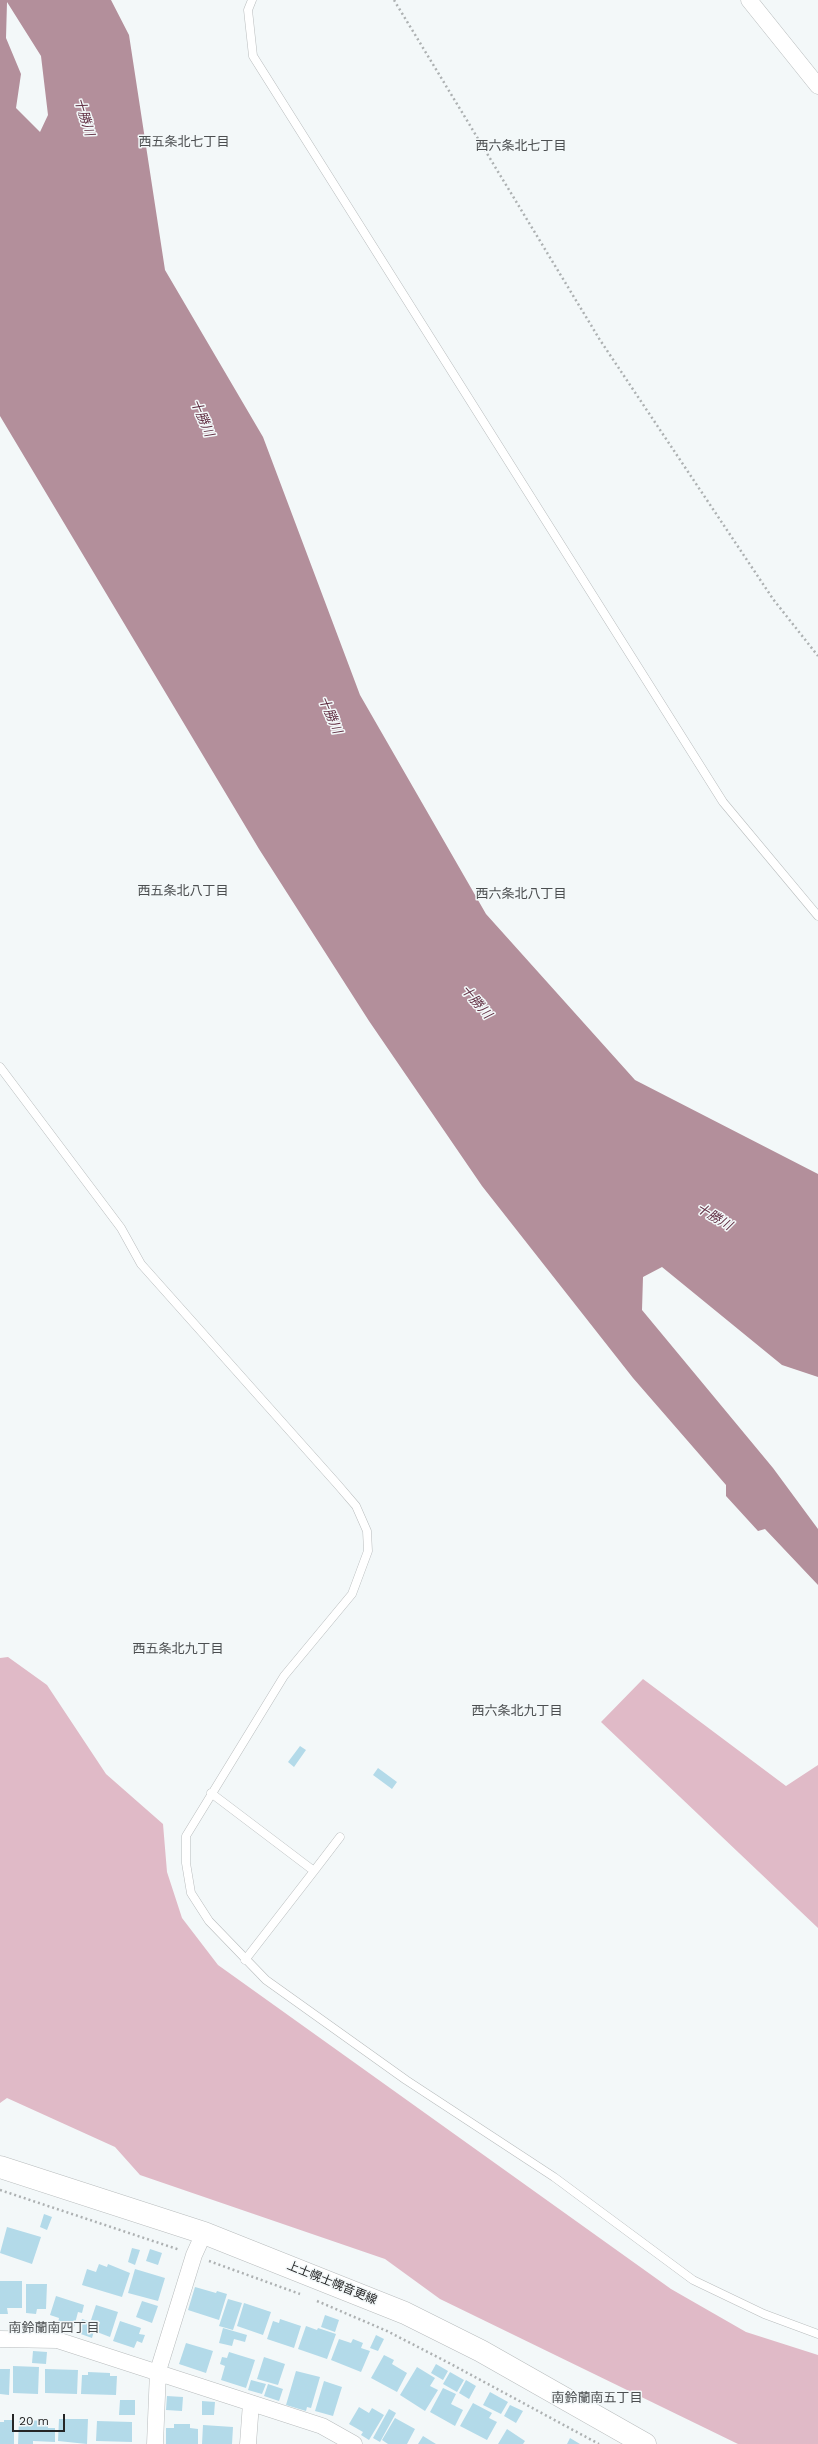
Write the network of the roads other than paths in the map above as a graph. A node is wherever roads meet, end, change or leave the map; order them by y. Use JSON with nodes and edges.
{"nodes":[{"id":1,"x":252,"y":0,"type":"edge"},
{"id":2,"x":749,"y":0,"type":"edge"},
{"id":3,"x":818,"y":86,"type":"edge"},
{"id":4,"x":818,"y":916,"type":"edge"},
{"id":5,"x":0,"y":1067,"type":"edge"},
{"id":6,"x":211,"y":1793,"type":"junction"},
{"id":7,"x":340,"y":1837,"type":"dead end"},
{"id":8,"x":314,"y":1871,"type":"junction"},
{"id":9,"x":245,"y":1960,"type":"junction"},
{"id":10,"x":0,"y":2166,"type":"edge"},
{"id":11,"x":204,"y":2233,"type":"junction"},
{"id":12,"x":818,"y":2334,"type":"edge"},
{"id":13,"x":0,"y":2339,"type":"edge"},
{"id":14,"x":158,"y":2371,"type":"junction"},
{"id":15,"x":251,"y":2403,"type":"junction"},
{"id":16,"x":155,"y":2444,"type":"edge"},
{"id":17,"x":248,"y":2444,"type":"edge"},
{"id":18,"x":354,"y":2444,"type":"edge"},
{"id":19,"x":645,"y":2444,"type":"edge"}],
"edges":[{"from":1,"to":4,"type":"lane"},
{"from":2,"to":3,"type":"street"},
{"from":5,"to":6,"type":"lane"},
{"from":6,"to":8,"type":"lane"},
{"from":6,"to":9,"type":"lane"},
{"from":7,"to":8,"type":"lane"},
{"from":8,"to":9,"type":"lane"},
{"from":9,"to":12,"type":"lane"},
{"from":10,"to":11,"type":"main road","name":"上士幌士幌音更線"},
{"from":11,"to":14,"type":"street"},
{"from":11,"to":19,"type":"main road","name":"上士幌士幌音更線"},
{"from":13,"to":14,"type":"street"},
{"from":14,"to":15,"type":"street"},
{"from":14,"to":16,"type":"street"},
{"from":15,"to":17,"type":"street"},
{"from":15,"to":18,"type":"street"}]}
